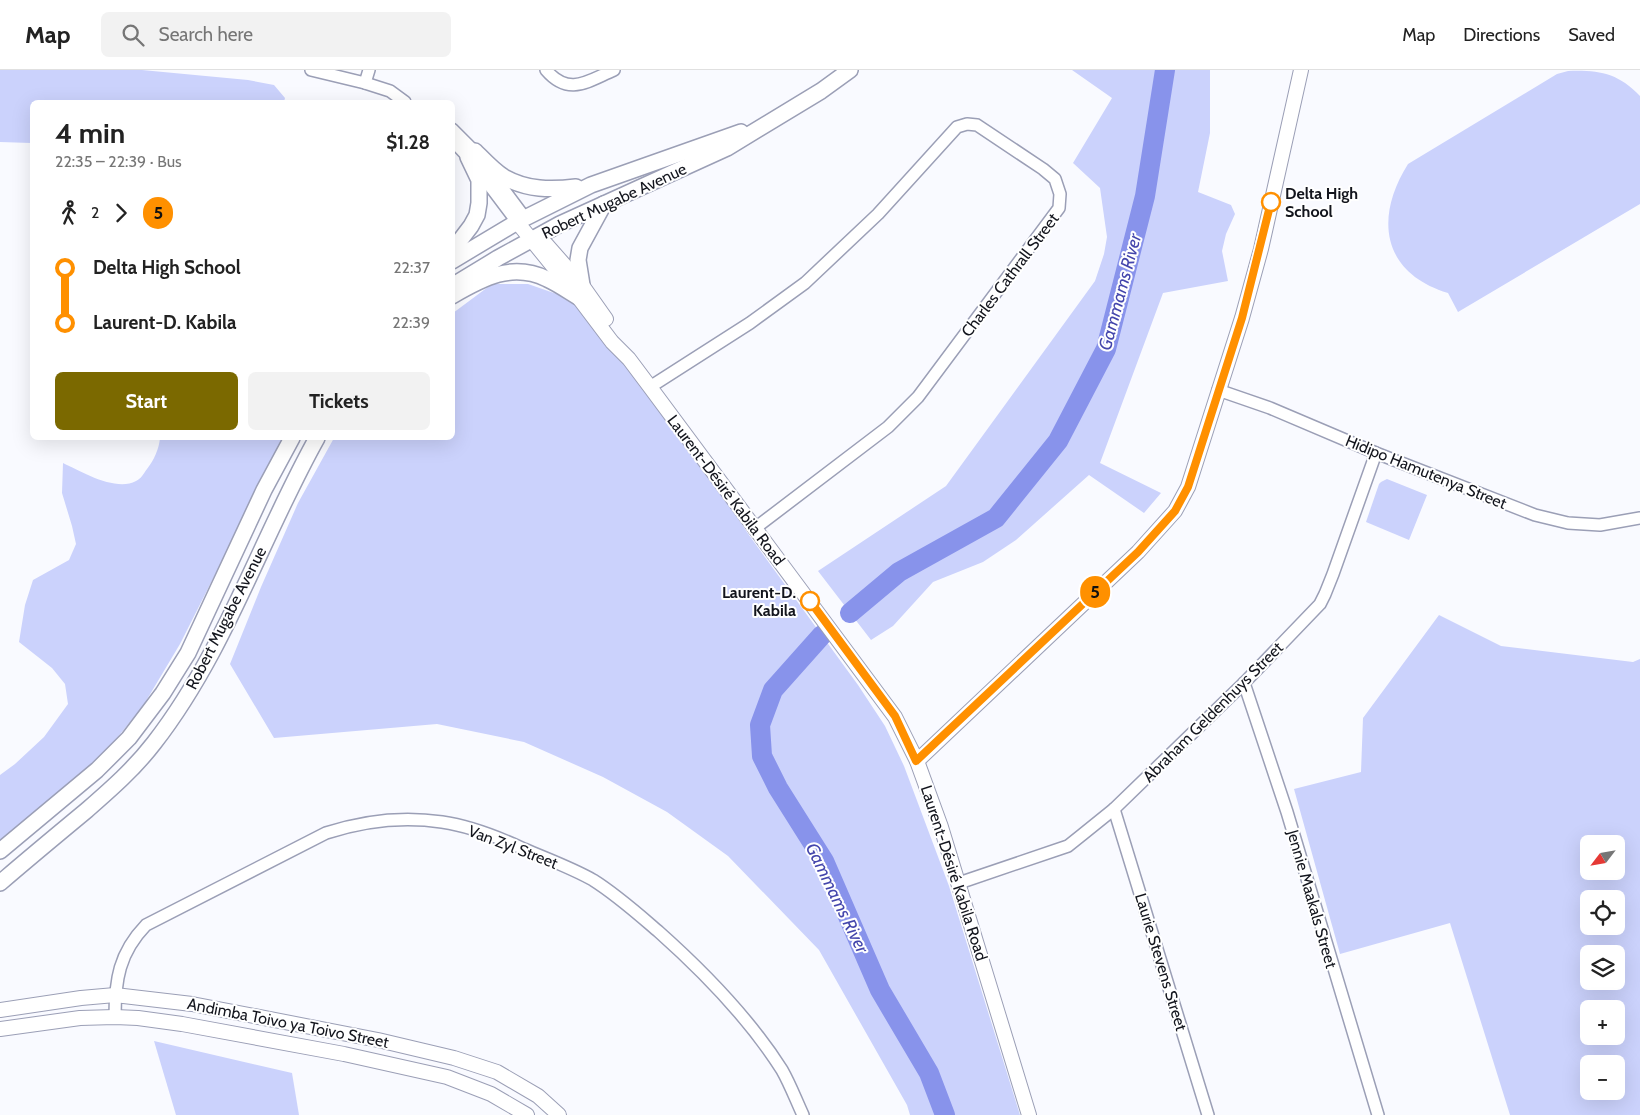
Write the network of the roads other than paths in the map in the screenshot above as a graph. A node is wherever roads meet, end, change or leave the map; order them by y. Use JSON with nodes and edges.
{"nodes":[{"id":1,"x":311,"y":70,"type":"edge"},
{"id":2,"x":369,"y":70,"type":"edge"},
{"id":3,"x":546,"y":70,"type":"edge"},
{"id":4,"x":614,"y":70,"type":"edge"},
{"id":5,"x":850,"y":70,"type":"edge"},
{"id":6,"x":1302,"y":70,"type":"edge"},
{"id":7,"x":365,"y":83,"type":"junction"},
{"id":8,"x":390,"y":91,"type":"junction"},
{"id":9,"x":403,"y":100,"type":"edge"},
{"id":10,"x":410,"y":100,"type":"edge"},
{"id":11,"x":777,"y":118,"type":"junction"},
{"id":12,"x":455,"y":133,"type":"edge"},
{"id":13,"x":455,"y":142,"type":"edge"},
{"id":14,"x":472,"y":154,"type":"junction"},
{"id":15,"x":591,"y":185,"type":"junction"},
{"id":16,"x":604,"y":204,"type":"junction"},
{"id":17,"x":521,"y":220,"type":"junction"},
{"id":18,"x":535,"y":238,"type":"junction"},
{"id":19,"x":455,"y":247,"type":"edge"},
{"id":20,"x":455,"y":259,"type":"edge"},
{"id":21,"x":455,"y":284,"type":"edge"},
{"id":22,"x":580,"y":291,"type":"junction"},
{"id":23,"x":455,"y":294,"type":"edge"},
{"id":24,"x":650,"y":387,"type":"junction"},
{"id":25,"x":1218,"y":390,"type":"junction"},
{"id":26,"x":291,"y":440,"type":"edge"},
{"id":27,"x":317,"y":440,"type":"edge"},
{"id":28,"x":1376,"y":453,"type":"junction"},
{"id":29,"x":1640,"y":518,"type":"edge"},
{"id":30,"x":754,"y":529,"type":"junction"},
{"id":31,"x":1244,"y":683,"type":"junction"},
{"id":32,"x":916,"y":761,"type":"junction"},
{"id":33,"x":1114,"y":809,"type":"junction"},
{"id":34,"x":0,"y":852,"type":"edge"},
{"id":35,"x":0,"y":883,"type":"edge"},
{"id":36,"x":959,"y":883,"type":"junction"},
{"id":37,"x":115,"y":995,"type":"junction"},
{"id":38,"x":0,"y":1010,"type":"edge"},
{"id":39,"x":115,"y":1017,"type":"junction"},
{"id":40,"x":0,"y":1030,"type":"edge"},
{"id":41,"x":527,"y":1115,"type":"edge"},
{"id":42,"x":559,"y":1115,"type":"edge"},
{"id":43,"x":802,"y":1115,"type":"edge"},
{"id":44,"x":1029,"y":1115,"type":"edge"},
{"id":45,"x":1208,"y":1115,"type":"edge"},
{"id":46,"x":1378,"y":1115,"type":"edge"}],
"edges":[{"from":1,"to":7,"type":"street"},
{"from":2,"to":7,"type":"street"},
{"from":3,"to":4,"type":"street"},
{"from":5,"to":11,"type":"main road","name":"Robert Mugabe Avenue"},
{"from":6,"to":25,"type":"street"},
{"from":7,"to":8,"type":"street"},
{"from":8,"to":9,"type":"street"},
{"from":8,"to":10,"type":"street"},
{"from":11,"to":15,"type":"main road","name":"Robert Mugabe Avenue"},
{"from":11,"to":16,"type":"main road","name":"Robert Mugabe Avenue"},
{"from":12,"to":14,"type":"street"},
{"from":13,"to":14,"type":"street","name":"Laurent-Désiré Kabila Road"},
{"from":14,"to":15,"type":"main road"},
{"from":14,"to":17,"type":"street","name":"Laurent-Désiré Kabila Road"},
{"from":14,"to":19,"type":"main road"},
{"from":15,"to":17,"type":"main road","name":"Robert Mugabe Avenue"},
{"from":16,"to":18,"type":"main road","name":"Robert Mugabe Avenue"},
{"from":16,"to":22,"type":"main road"},
{"from":17,"to":18,"type":"street","name":"Laurent-Désiré Kabila Road"},
{"from":17,"to":20,"type":"main road","name":"Robert Mugabe Avenue"},
{"from":18,"to":21,"type":"main road","name":"Robert Mugabe Avenue"},
{"from":18,"to":22,"type":"street","name":"Laurent-Désiré Kabila Road"},
{"from":22,"to":23,"type":"main road"},
{"from":22,"to":24,"type":"street","name":"Laurent-Désiré Kabila Road"},
{"from":24,"to":30,"type":"street","name":"Laurent-Désiré Kabila Road"},
{"from":24,"to":30,"type":"street","name":"Charles Cathrall Street"},
{"from":25,"to":28,"type":"street","name":"Hidipo Hamutenya Street"},
{"from":25,"to":32,"type":"street"},
{"from":26,"to":34,"type":"main road","name":"Robert Mugabe Avenue"},
{"from":27,"to":35,"type":"main road","name":"Robert Mugabe Avenue"},
{"from":28,"to":29,"type":"street","name":"Hidipo Hamutenya Street"},
{"from":28,"to":31,"type":"street","name":"Abraham Geldenhuys Street"},
{"from":30,"to":32,"type":"street","name":"Laurent-Désiré Kabila Road"},
{"from":31,"to":33,"type":"street","name":"Abraham Geldenhuys Street"},
{"from":31,"to":46,"type":"street","name":"Jennie Maakals Street"},
{"from":32,"to":36,"type":"street","name":"Laurent-Désiré Kabila Road"},
{"from":33,"to":36,"type":"street","name":"Abraham Geldenhuys Street"},
{"from":33,"to":45,"type":"street","name":"Laurie Stevens Street"},
{"from":36,"to":44,"type":"street","name":"Laurent-Désiré Kabila Road"},
{"from":37,"to":38,"type":"street","name":"Andimba Toivo ya Toivo Street"},
{"from":37,"to":39,"type":"street","name":"Van Zyl Street"},
{"from":37,"to":42,"type":"street","name":"Andimba Toivo ya Toivo Street"},
{"from":37,"to":43,"type":"street","name":"Van Zyl Street"},
{"from":39,"to":40,"type":"street","name":"Andimba Toivo ya Toivo Street"},
{"from":39,"to":41,"type":"street","name":"Andimba Toivo ya Toivo Street"}]}
